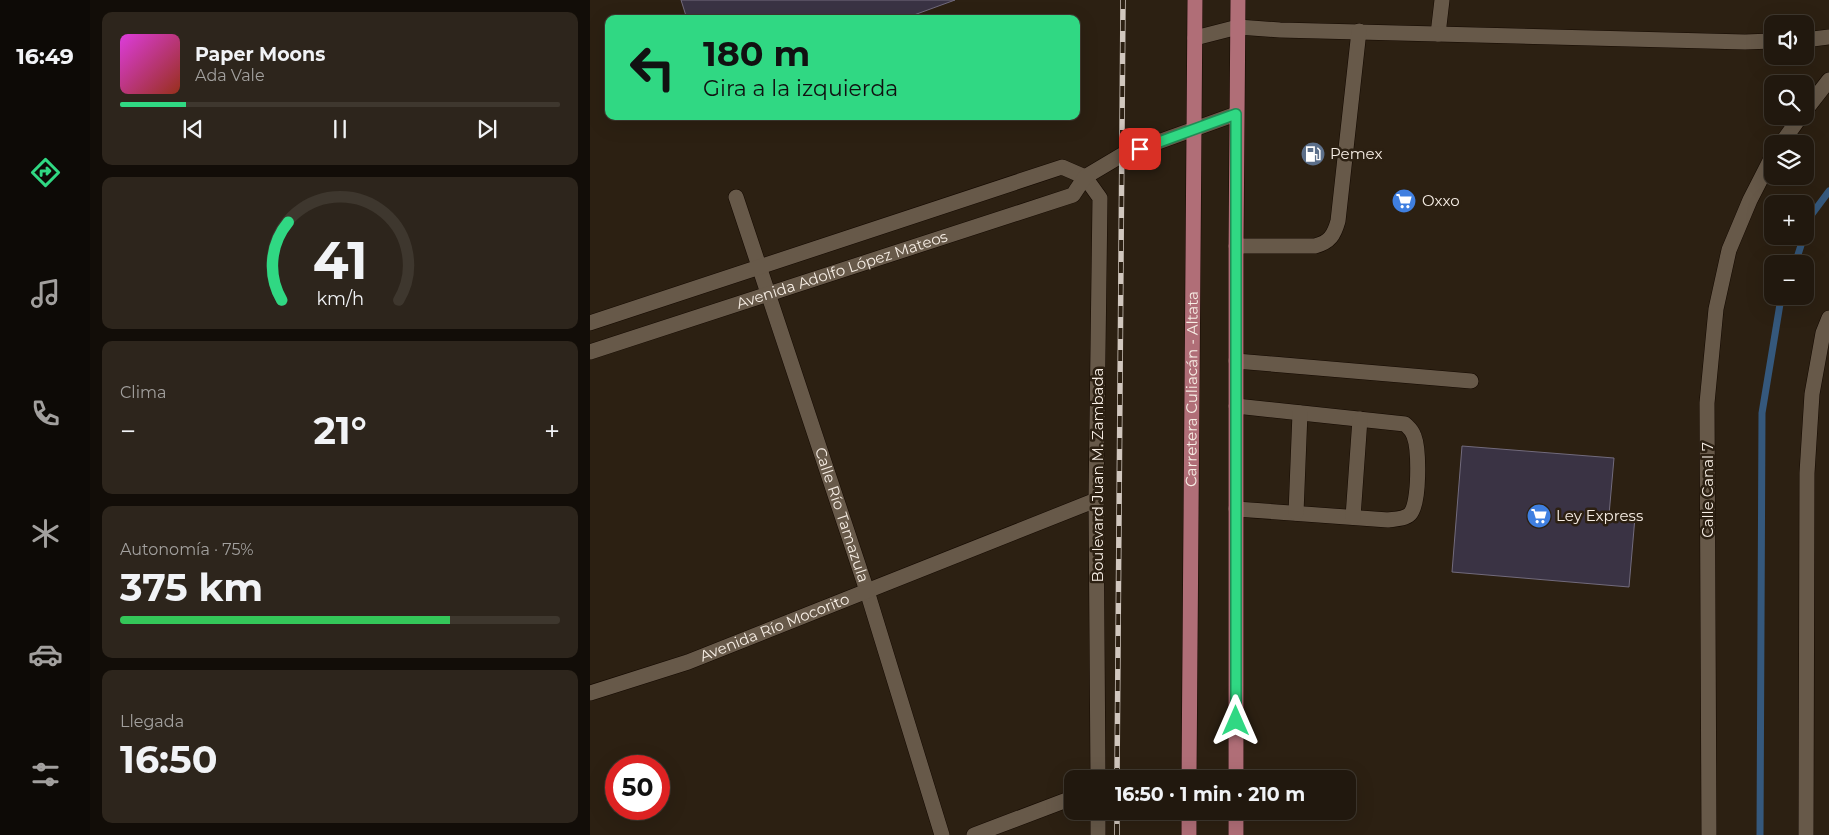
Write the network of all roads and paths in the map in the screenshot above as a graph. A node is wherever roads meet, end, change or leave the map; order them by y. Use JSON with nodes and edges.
{"nodes":[{"id":1,"x":1195,"y":0,"type":"edge"},
{"id":2,"x":1238,"y":0,"type":"edge"},
{"id":3,"x":1442,"y":0,"type":"edge"},
{"id":4,"x":1238,"y":27,"type":"junction"},
{"id":5,"x":1359,"y":31,"type":"junction"},
{"id":6,"x":1438,"y":34,"type":"junction"},
{"id":7,"x":1829,"y":37,"type":"edge"},
{"id":8,"x":1195,"y":38,"type":"junction"},
{"id":9,"x":1814,"y":39,"type":"edge"},
{"id":10,"x":1764,"y":41,"type":"edge"},
{"id":11,"x":1829,"y":80,"type":"edge"},
{"id":12,"x":1814,"y":99,"type":"edge"},
{"id":13,"x":1236,"y":114,"type":"junction"},
{"id":14,"x":1195,"y":129,"type":"junction"},
{"id":15,"x":1764,"y":173,"type":"edge"},
{"id":16,"x":1085,"y":177,"type":"junction"},
{"id":17,"x":736,"y":198,"type":"dead end"},
{"id":18,"x":1236,"y":246,"type":"junction"},
{"id":19,"x":760,"y":268,"type":"junction"},
{"id":20,"x":767,"y":293,"type":"junction"},
{"id":21,"x":1829,"y":318,"type":"edge"},
{"id":22,"x":590,"y":324,"type":"edge"},
{"id":23,"x":590,"y":352,"type":"edge"},
{"id":24,"x":1236,"y":361,"type":"junction"},
{"id":25,"x":1471,"y":381,"type":"dead end"},
{"id":26,"x":1236,"y":406,"type":"junction"},
{"id":27,"x":1300,"y":413,"type":"junction"},
{"id":28,"x":1360,"y":419,"type":"junction"},
{"id":29,"x":1096,"y":500,"type":"junction"},
{"id":30,"x":1236,"y":509,"type":"junction"},
{"id":31,"x":1296,"y":513,"type":"junction"},
{"id":32,"x":1353,"y":517,"type":"junction"},
{"id":33,"x":866,"y":592,"type":"junction"},
{"id":34,"x":590,"y":693,"type":"edge"},
{"id":35,"x":1098,"y":770,"type":"edge"},
{"id":36,"x":1189,"y":770,"type":"edge"},
{"id":37,"x":1236,"y":770,"type":"edge"},
{"id":38,"x":1064,"y":801,"type":"edge"},
{"id":39,"x":1098,"y":820,"type":"edge"},
{"id":40,"x":1189,"y":820,"type":"edge"},
{"id":41,"x":1236,"y":820,"type":"edge"},
{"id":42,"x":942,"y":835,"type":"edge"},
{"id":43,"x":974,"y":835,"type":"edge"},
{"id":44,"x":1098,"y":835,"type":"edge"},
{"id":45,"x":1189,"y":835,"type":"edge"},
{"id":46,"x":1236,"y":835,"type":"edge"},
{"id":47,"x":1709,"y":835,"type":"edge"},
{"id":48,"x":1806,"y":835,"type":"edge"}],
"edges":[{"from":1,"to":8,"type":"main road","name":"Carretera Culiacán - Altata"},
{"from":2,"to":4,"type":"main road"},
{"from":3,"to":6,"type":"street"},
{"from":4,"to":5,"type":"street"},
{"from":4,"to":8,"type":"street"},
{"from":4,"to":13,"type":"main road"},
{"from":5,"to":6,"type":"street"},
{"from":5,"to":18,"type":"street"},
{"from":6,"to":10,"type":"street"},
{"from":7,"to":9,"type":"street"},
{"from":8,"to":14,"type":"main road","name":"Carretera Culiacán - Altata"},
{"from":11,"to":12,"type":"street"},
{"from":13,"to":14,"type":"street","name":"Avenida Adolfo López Mateos"},
{"from":13,"to":18,"type":"main road"},
{"from":14,"to":16,"type":"street","name":"Avenida Adolfo López Mateos"},
{"from":14,"to":36,"type":"main road","name":"Carretera Culiacán - Altata"},
{"from":15,"to":47,"type":"street","name":"Calle Canal 7"},
{"from":16,"to":19,"type":"street","name":"Avenida Adolfo López Mateos"},
{"from":16,"to":20,"type":"street","name":"Avenida Adolfo López Mateos"},
{"from":16,"to":29,"type":"street","name":"Boulevard Juan M. Zambada"},
{"from":17,"to":19,"type":"street","name":"Calle Río Tamazula"},
{"from":18,"to":24,"type":"main road"},
{"from":19,"to":20,"type":"street","name":"Calle Río Tamazula"},
{"from":19,"to":22,"type":"street","name":"Avenida Adolfo López Mateos"},
{"from":20,"to":23,"type":"street","name":"Avenida Adolfo López Mateos"},
{"from":20,"to":33,"type":"street","name":"Calle Río Tamazula"},
{"from":21,"to":48,"type":"street"},
{"from":24,"to":25,"type":"street"},
{"from":24,"to":26,"type":"main road"},
{"from":26,"to":27,"type":"street"},
{"from":26,"to":30,"type":"main road"},
{"from":27,"to":28,"type":"street"},
{"from":27,"to":31,"type":"street"},
{"from":28,"to":32,"type":"street"},
{"from":28,"to":32,"type":"street"},
{"from":29,"to":33,"type":"street","name":"Avenida Río Mocorito"},
{"from":29,"to":35,"type":"street","name":"Boulevard Juan M. Zambada"},
{"from":30,"to":31,"type":"street"},
{"from":30,"to":37,"type":"main road"},
{"from":31,"to":32,"type":"street"},
{"from":33,"to":34,"type":"street","name":"Avenida Río Mocorito"},
{"from":33,"to":42,"type":"street","name":"Calle Río Tamazula"},
{"from":38,"to":43,"type":"street"},
{"from":39,"to":44,"type":"street"},
{"from":40,"to":45,"type":"main road"},
{"from":41,"to":46,"type":"main road"}]}
